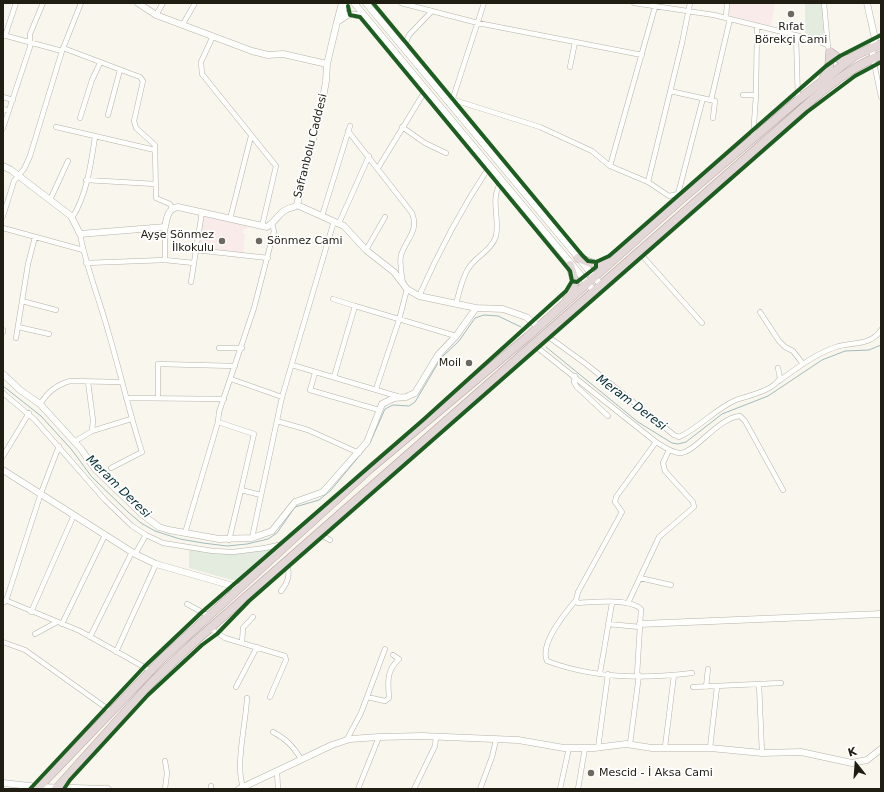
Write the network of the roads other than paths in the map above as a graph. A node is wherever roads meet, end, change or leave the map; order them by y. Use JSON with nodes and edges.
{"nodes":[{"id":1,"x":16,"y":3,"type":"edge"},
{"id":2,"x":43,"y":3,"type":"edge"},
{"id":3,"x":81,"y":3,"type":"edge"},
{"id":4,"x":138,"y":3,"type":"edge"},
{"id":5,"x":163,"y":3,"type":"edge"},
{"id":6,"x":195,"y":3,"type":"edge"},
{"id":7,"x":344,"y":3,"type":"edge"},
{"id":8,"x":354,"y":3,"type":"edge"},
{"id":9,"x":366,"y":3,"type":"edge"},
{"id":10,"x":401,"y":3,"type":"edge"},
{"id":11,"x":484,"y":3,"type":"edge"},
{"id":12,"x":634,"y":3,"type":"edge"},
{"id":13,"x":690,"y":3,"type":"edge"},
{"id":14,"x":727,"y":3,"type":"edge"},
{"id":15,"x":824,"y":3,"type":"edge"},
{"id":16,"x":867,"y":3,"type":"edge"},
{"id":17,"x":646,"y":4,"type":"edge"},
{"id":18,"x":655,"y":7,"type":"junction"},
{"id":19,"x":432,"y":11,"type":"junction"},
{"id":20,"x":689,"y":12,"type":"junction"},
{"id":21,"x":156,"y":15,"type":"junction"},
{"id":22,"x":364,"y":16,"type":"junction"},
{"id":23,"x":728,"y":19,"type":"junction"},
{"id":24,"x":337,"y":22,"type":"junction"},
{"id":25,"x":478,"y":23,"type":"junction"},
{"id":26,"x":183,"y":24,"type":"junction"},
{"id":27,"x":757,"y":26,"type":"junction"},
{"id":28,"x":796,"y":35,"type":"junction"},
{"id":29,"x":4,"y":36,"type":"edge"},
{"id":30,"x":213,"y":36,"type":"junction"},
{"id":31,"x":29,"y":41,"type":"junction"},
{"id":32,"x":575,"y":42,"type":"junction"},
{"id":33,"x":881,"y":44,"type":"edge"},
{"id":34,"x":404,"y":47,"type":"junction"},
{"id":35,"x":872,"y":48,"type":"junction"},
{"id":36,"x":63,"y":49,"type":"junction"},
{"id":37,"x":828,"y":49,"type":"junction"},
{"id":38,"x":642,"y":55,"type":"junction"},
{"id":39,"x":853,"y":57,"type":"junction"},
{"id":40,"x":877,"y":57,"type":"edge"},
{"id":41,"x":100,"y":62,"type":"junction"},
{"id":42,"x":327,"y":64,"type":"junction"},
{"id":43,"x":570,"y":67,"type":"dead end"},
{"id":44,"x":120,"y":70,"type":"junction"},
{"id":45,"x":823,"y":80,"type":"junction"},
{"id":46,"x":670,"y":91,"type":"junction"},
{"id":47,"x":742,"y":95,"type":"dead end"},
{"id":48,"x":756,"y":95,"type":"junction"},
{"id":49,"x":422,"y":96,"type":"dead end"},
{"id":50,"x":3,"y":97,"type":"edge"},
{"id":51,"x":881,"y":97,"type":"edge"},
{"id":52,"x":704,"y":98,"type":"junction"},
{"id":53,"x":13,"y":100,"type":"junction"},
{"id":54,"x":711,"y":100,"type":"junction"},
{"id":55,"x":798,"y":100,"type":"junction"},
{"id":56,"x":453,"y":101,"type":"junction"},
{"id":57,"x":3,"y":109,"type":"edge"},
{"id":58,"x":9,"y":111,"type":"junction"},
{"id":59,"x":108,"y":115,"type":"dead end"},
{"id":60,"x":80,"y":118,"type":"dead end"},
{"id":61,"x":713,"y":118,"type":"dead end"},
{"id":62,"x":402,"y":127,"type":"junction"},
{"id":63,"x":3,"y":128,"type":"edge"},
{"id":64,"x":56,"y":128,"type":"dead end"},
{"id":65,"x":95,"y":136,"type":"junction"},
{"id":66,"x":252,"y":136,"type":"junction"},
{"id":67,"x":753,"y":138,"type":"junction"},
{"id":68,"x":155,"y":150,"type":"junction"},
{"id":69,"x":446,"y":153,"type":"dead end"},
{"id":70,"x":369,"y":156,"type":"junction"},
{"id":71,"x":68,"y":161,"type":"dead end"},
{"id":72,"x":3,"y":166,"type":"edge"},
{"id":73,"x":610,"y":166,"type":"junction"},
{"id":74,"x":489,"y":167,"type":"junction"},
{"id":75,"x":378,"y":168,"type":"junction"},
{"id":76,"x":18,"y":176,"type":"junction"},
{"id":77,"x":86,"y":180,"type":"junction"},
{"id":78,"x":502,"y":181,"type":"junction"},
{"id":79,"x":648,"y":182,"type":"junction"},
{"id":80,"x":155,"y":184,"type":"junction"},
{"id":81,"x":680,"y":197,"type":"junction"},
{"id":82,"x":50,"y":200,"type":"junction"},
{"id":83,"x":297,"y":205,"type":"junction"},
{"id":84,"x":172,"y":208,"type":"junction"},
{"id":85,"x":202,"y":212,"type":"junction"},
{"id":86,"x":3,"y":214,"type":"edge"},
{"id":87,"x":322,"y":216,"type":"junction"},
{"id":88,"x":385,"y":217,"type":"dead end"},
{"id":89,"x":72,"y":218,"type":"junction"},
{"id":90,"x":230,"y":219,"type":"junction"},
{"id":91,"x":336,"y":222,"type":"junction"},
{"id":92,"x":272,"y":224,"type":"junction"},
{"id":93,"x":262,"y":226,"type":"junction"},
{"id":94,"x":3,"y":228,"type":"edge"},
{"id":95,"x":165,"y":228,"type":"junction"},
{"id":96,"x":80,"y":234,"type":"junction"},
{"id":97,"x":35,"y":237,"type":"junction"},
{"id":98,"x":83,"y":250,"type":"junction"},
{"id":99,"x":196,"y":250,"type":"junction"},
{"id":100,"x":366,"y":250,"type":"junction"},
{"id":101,"x":639,"y":252,"type":"junction"},
{"id":102,"x":268,"y":258,"type":"junction"},
{"id":103,"x":578,"y":258,"type":"junction"},
{"id":104,"x":165,"y":260,"type":"junction"},
{"id":105,"x":613,"y":261,"type":"junction"},
{"id":106,"x":194,"y":262,"type":"junction"},
{"id":107,"x":86,"y":263,"type":"junction"},
{"id":108,"x":570,"y":264,"type":"junction"},
{"id":109,"x":595,"y":277,"type":"junction"},
{"id":110,"x":191,"y":282,"type":"dead end"},
{"id":111,"x":587,"y":284,"type":"junction"},
{"id":112,"x":601,"y":285,"type":"junction"},
{"id":113,"x":405,"y":287,"type":"junction"},
{"id":114,"x":594,"y":291,"type":"junction"},
{"id":115,"x":419,"y":296,"type":"junction"},
{"id":116,"x":333,"y":299,"type":"dead end"},
{"id":117,"x":22,"y":301,"type":"junction"},
{"id":118,"x":456,"y":304,"type":"junction"},
{"id":119,"x":355,"y":306,"type":"junction"},
{"id":120,"x":562,"y":306,"type":"junction"},
{"id":121,"x":476,"y":308,"type":"junction"},
{"id":122,"x":56,"y":310,"type":"dead end"},
{"id":123,"x":760,"y":312,"type":"dead end"},
{"id":124,"x":399,"y":320,"type":"junction"},
{"id":125,"x":702,"y":323,"type":"dead end"},
{"id":126,"x":18,"y":327,"type":"junction"},
{"id":127,"x":539,"y":327,"type":"junction"},
{"id":128,"x":881,"y":330,"type":"edge"},
{"id":129,"x":49,"y":334,"type":"dead end"},
{"id":130,"x":546,"y":334,"type":"junction"},
{"id":131,"x":456,"y":336,"type":"junction"},
{"id":132,"x":16,"y":338,"type":"dead end"},
{"id":133,"x":534,"y":345,"type":"junction"},
{"id":134,"x":219,"y":348,"type":"dead end"},
{"id":135,"x":242,"y":348,"type":"junction"},
{"id":136,"x":803,"y":364,"type":"junction"},
{"id":137,"x":292,"y":365,"type":"junction"},
{"id":138,"x":235,"y":366,"type":"junction"},
{"id":139,"x":778,"y":368,"type":"dead end"},
{"id":140,"x":315,"y":372,"type":"junction"},
{"id":141,"x":3,"y":374,"type":"edge"},
{"id":142,"x":575,"y":376,"type":"junction"},
{"id":143,"x":334,"y":377,"type":"junction"},
{"id":144,"x":231,"y":379,"type":"junction"},
{"id":145,"x":88,"y":382,"type":"junction"},
{"id":146,"x":122,"y":382,"type":"junction"},
{"id":147,"x":778,"y":382,"type":"junction"},
{"id":148,"x":376,"y":389,"type":"junction"},
{"id":149,"x":3,"y":394,"type":"edge"},
{"id":150,"x":282,"y":397,"type":"junction"},
{"id":151,"x":401,"y":397,"type":"junction"},
{"id":152,"x":126,"y":398,"type":"junction"},
{"id":153,"x":158,"y":398,"type":"junction"},
{"id":154,"x":224,"y":400,"type":"junction"},
{"id":155,"x":40,"y":404,"type":"junction"},
{"id":156,"x":379,"y":410,"type":"junction"},
{"id":157,"x":29,"y":413,"type":"junction"},
{"id":158,"x":608,"y":416,"type":"dead end"},
{"id":159,"x":131,"y":419,"type":"junction"},
{"id":160,"x":277,"y":421,"type":"junction"},
{"id":161,"x":218,"y":422,"type":"junction"},
{"id":162,"x":92,"y":431,"type":"junction"},
{"id":163,"x":74,"y":442,"type":"junction"},
{"id":164,"x":656,"y":442,"type":"junction"},
{"id":165,"x":59,"y":446,"type":"junction"},
{"id":166,"x":669,"y":450,"type":"junction"},
{"id":167,"x":359,"y":453,"type":"junction"},
{"id":168,"x":3,"y":456,"type":"edge"},
{"id":169,"x":111,"y":468,"type":"dead end"},
{"id":170,"x":3,"y":470,"type":"edge"},
{"id":171,"x":241,"y":490,"type":"junction"},
{"id":172,"x":783,"y":490,"type":"dead end"},
{"id":173,"x":40,"y":493,"type":"junction"},
{"id":174,"x":261,"y":495,"type":"junction"},
{"id":175,"x":74,"y":515,"type":"junction"},
{"id":176,"x":186,"y":534,"type":"junction"},
{"id":177,"x":319,"y":534,"type":"junction"},
{"id":178,"x":105,"y":535,"type":"junction"},
{"id":179,"x":146,"y":535,"type":"junction"},
{"id":180,"x":252,"y":538,"type":"junction"},
{"id":181,"x":229,"y":540,"type":"junction"},
{"id":182,"x":330,"y":540,"type":"dead end"},
{"id":183,"x":290,"y":542,"type":"junction"},
{"id":184,"x":133,"y":553,"type":"junction"},
{"id":185,"x":287,"y":563,"type":"junction"},
{"id":186,"x":156,"y":564,"type":"junction"},
{"id":187,"x":640,"y":578,"type":"junction"},
{"id":188,"x":671,"y":585,"type":"dead end"},
{"id":189,"x":240,"y":588,"type":"junction"},
{"id":190,"x":282,"y":591,"type":"dead end"},
{"id":191,"x":576,"y":600,"type":"junction"},
{"id":192,"x":4,"y":601,"type":"edge"},
{"id":193,"x":612,"y":602,"type":"junction"},
{"id":194,"x":628,"y":603,"type":"junction"},
{"id":195,"x":187,"y":604,"type":"dead end"},
{"id":196,"x":31,"y":612,"type":"junction"},
{"id":197,"x":881,"y":614,"type":"edge"},
{"id":198,"x":209,"y":616,"type":"junction"},
{"id":199,"x":253,"y":618,"type":"dead end"},
{"id":200,"x":60,"y":623,"type":"junction"},
{"id":201,"x":608,"y":624,"type":"junction"},
{"id":202,"x":640,"y":625,"type":"junction"},
{"id":203,"x":211,"y":629,"type":"junction"},
{"id":204,"x":35,"y":634,"type":"dead end"},
{"id":205,"x":90,"y":637,"type":"junction"},
{"id":206,"x":3,"y":642,"type":"edge"},
{"id":207,"x":242,"y":643,"type":"junction"},
{"id":208,"x":257,"y":647,"type":"junction"},
{"id":209,"x":385,"y":649,"type":"dead end"},
{"id":210,"x":116,"y":652,"type":"junction"},
{"id":211,"x":393,"y":655,"type":"dead end"},
{"id":212,"x":708,"y":669,"type":"dead end"},
{"id":213,"x":151,"y":671,"type":"junction"},
{"id":214,"x":600,"y":673,"type":"junction"},
{"id":215,"x":692,"y":673,"type":"dead end"},
{"id":216,"x":608,"y":674,"type":"junction"},
{"id":217,"x":638,"y":675,"type":"junction"},
{"id":218,"x":674,"y":675,"type":"junction"},
{"id":219,"x":781,"y":683,"type":"dead end"},
{"id":220,"x":759,"y":684,"type":"junction"},
{"id":221,"x":236,"y":687,"type":"dead end"},
{"id":222,"x":693,"y":687,"type":"dead end"},
{"id":223,"x":706,"y":687,"type":"junction"},
{"id":224,"x":717,"y":687,"type":"junction"},
{"id":225,"x":270,"y":697,"type":"dead end"},
{"id":226,"x":367,"y":697,"type":"junction"},
{"id":227,"x":247,"y":698,"type":"dead end"},
{"id":228,"x":112,"y":712,"type":"junction"},
{"id":229,"x":273,"y":732,"type":"dead end"},
{"id":230,"x":379,"y":737,"type":"junction"},
{"id":231,"x":436,"y":737,"type":"junction"},
{"id":232,"x":496,"y":740,"type":"junction"},
{"id":233,"x":346,"y":741,"type":"junction"},
{"id":234,"x":630,"y":744,"type":"junction"},
{"id":235,"x":665,"y":747,"type":"junction"},
{"id":236,"x":569,"y":748,"type":"junction"},
{"id":237,"x":585,"y":748,"type":"junction"},
{"id":238,"x":598,"y":748,"type":"junction"},
{"id":239,"x":710,"y":748,"type":"junction"},
{"id":240,"x":881,"y":748,"type":"edge"},
{"id":241,"x":762,"y":753,"type":"junction"},
{"id":242,"x":301,"y":759,"type":"junction"},
{"id":243,"x":165,"y":761,"type":"dead end"},
{"id":244,"x":277,"y":771,"type":"junction"},
{"id":245,"x":3,"y":783,"type":"edge"},
{"id":246,"x":38,"y":788,"type":"edge"},
{"id":247,"x":57,"y":788,"type":"edge"},
{"id":248,"x":241,"y":788,"type":"edge"},
{"id":249,"x":108,"y":789,"type":"edge"},
{"id":250,"x":165,"y":789,"type":"edge"},
{"id":251,"x":278,"y":789,"type":"edge"},
{"id":252,"x":358,"y":789,"type":"edge"},
{"id":253,"x":414,"y":789,"type":"edge"},
{"id":254,"x":480,"y":789,"type":"edge"},
{"id":255,"x":560,"y":789,"type":"edge"},
{"id":256,"x":578,"y":789,"type":"edge"}],
"edges":[{"from":1,"to":29,"type":"street"},
{"from":2,"to":31,"type":"street"},
{"from":3,"to":36,"type":"street"},
{"from":4,"to":21,"type":"street"},
{"from":5,"to":21,"type":"street"},
{"from":6,"to":26,"type":"street"},
{"from":7,"to":24,"type":"street","name":"Safranbolu Caddesi"},
{"from":8,"to":22,"type":"street"},
{"from":9,"to":34,"type":"street"},
{"from":10,"to":19,"type":"street"},
{"from":11,"to":25,"type":"street"},
{"from":12,"to":17,"type":"street"},
{"from":13,"to":20,"type":"street"},
{"from":14,"to":23,"type":"street"},
{"from":15,"to":37,"type":"street"},
{"from":16,"to":35,"type":"street"},
{"from":17,"to":18,"type":"street"},
{"from":18,"to":20,"type":"street"},
{"from":18,"to":38,"type":"street"},
{"from":19,"to":25,"type":"street"},
{"from":19,"to":34,"type":"street"},
{"from":20,"to":23,"type":"street"},
{"from":20,"to":46,"type":"street"},
{"from":21,"to":26,"type":"street"},
{"from":22,"to":24,"type":"street"},
{"from":22,"to":74,"type":"street"},
{"from":23,"to":27,"type":"street"},
{"from":23,"to":54,"type":"street"},
{"from":24,"to":42,"type":"street","name":"Safranbolu Caddesi"},
{"from":25,"to":32,"type":"street"},
{"from":25,"to":56,"type":"street"},
{"from":26,"to":30,"type":"street"},
{"from":27,"to":28,"type":"street"},
{"from":27,"to":48,"type":"street"},
{"from":28,"to":37,"type":"street"},
{"from":28,"to":55,"type":"street"},
{"from":29,"to":31,"type":"street"},
{"from":30,"to":42,"type":"street"},
{"from":30,"to":66,"type":"street"},
{"from":31,"to":36,"type":"street"},
{"from":31,"to":53,"type":"street"},
{"from":32,"to":38,"type":"street"},
{"from":32,"to":43,"type":"street"},
{"from":33,"to":35,"type":"highway"},
{"from":34,"to":56,"type":"street"},
{"from":35,"to":39,"type":"highway"},
{"from":35,"to":40,"type":"street"},
{"from":36,"to":41,"type":"street"},
{"from":36,"to":76,"type":"street"},
{"from":37,"to":39,"type":"highway"},
{"from":37,"to":45,"type":"highway"},
{"from":38,"to":73,"type":"street"},
{"from":39,"to":45,"type":"highway"},
{"from":40,"to":51,"type":"street"},
{"from":40,"to":101,"type":"highway"},
{"from":41,"to":44,"type":"street"},
{"from":41,"to":60,"type":"street"},
{"from":42,"to":83,"type":"street","name":"Safranbolu Caddesi"},
{"from":44,"to":59,"type":"street"},
{"from":44,"to":68,"type":"street"},
{"from":45,"to":55,"type":"highway"},
{"from":46,"to":52,"type":"street"},
{"from":46,"to":79,"type":"street"},
{"from":47,"to":48,"type":"street"},
{"from":48,"to":67,"type":"street"},
{"from":49,"to":62,"type":"street"},
{"from":50,"to":53,"type":"street"},
{"from":52,"to":54,"type":"street"},
{"from":52,"to":81,"type":"street"},
{"from":53,"to":58,"type":"street"},
{"from":54,"to":61,"type":"street"},
{"from":55,"to":67,"type":"highway"},
{"from":56,"to":73,"type":"street"},
{"from":56,"to":103,"type":"street"},
{"from":57,"to":58,"type":"street"},
{"from":58,"to":63,"type":"street"},
{"from":62,"to":69,"type":"street"},
{"from":62,"to":75,"type":"street"},
{"from":64,"to":65,"type":"street"},
{"from":65,"to":68,"type":"street"},
{"from":65,"to":77,"type":"street"},
{"from":66,"to":90,"type":"street"},
{"from":66,"to":93,"type":"street"},
{"from":67,"to":81,"type":"highway"},
{"from":68,"to":80,"type":"street"},
{"from":70,"to":75,"type":"street"},
{"from":70,"to":87,"type":"street"},
{"from":70,"to":91,"type":"street"},
{"from":71,"to":82,"type":"street"},
{"from":72,"to":76,"type":"street"},
{"from":73,"to":79,"type":"street"},
{"from":74,"to":78,"type":"street"},
{"from":74,"to":115,"type":"street"},
{"from":75,"to":113,"type":"street"},
{"from":76,"to":82,"type":"street"},
{"from":76,"to":86,"type":"street"},
{"from":77,"to":80,"type":"street"},
{"from":77,"to":89,"type":"street"},
{"from":78,"to":108,"type":"street"},
{"from":78,"to":118,"type":"street"},
{"from":79,"to":81,"type":"street"},
{"from":80,"to":84,"type":"street"},
{"from":81,"to":105,"type":"highway"},
{"from":82,"to":89,"type":"street"},
{"from":83,"to":87,"type":"street","name":"Safranbolu Caddesi"},
{"from":83,"to":92,"type":"street"},
{"from":84,"to":85,"type":"street"},
{"from":84,"to":95,"type":"street"},
{"from":85,"to":90,"type":"street"},
{"from":85,"to":99,"type":"street"},
{"from":87,"to":91,"type":"street","name":"Safranbolu Caddesi"},
{"from":88,"to":100,"type":"street"},
{"from":89,"to":96,"type":"street"},
{"from":90,"to":93,"type":"street"},
{"from":91,"to":100,"type":"street","name":"Safranbolu Caddesi"},
{"from":91,"to":137,"type":"street"},
{"from":92,"to":93,"type":"street"},
{"from":92,"to":102,"type":"street"},
{"from":94,"to":97,"type":"street"},
{"from":95,"to":96,"type":"street"},
{"from":95,"to":104,"type":"street"},
{"from":96,"to":98,"type":"street"},
{"from":97,"to":98,"type":"street"},
{"from":97,"to":117,"type":"street"},
{"from":98,"to":107,"type":"street"},
{"from":99,"to":102,"type":"street"},
{"from":99,"to":106,"type":"street"},
{"from":100,"to":113,"type":"street","name":"Safranbolu Caddesi"},
{"from":101,"to":112,"type":"highway"},
{"from":101,"to":125,"type":"street"},
{"from":102,"to":135,"type":"street"},
{"from":103,"to":105,"type":"highway"},
{"from":103,"to":109,"type":"street"},
{"from":104,"to":106,"type":"street"},
{"from":104,"to":107,"type":"street"},
{"from":105,"to":109,"type":"highway"},
{"from":106,"to":110,"type":"street"},
{"from":107,"to":146,"type":"street"},
{"from":108,"to":111,"type":"street"},
{"from":108,"to":120,"type":"highway"},
{"from":109,"to":111,"type":"highway"},
{"from":109,"to":112,"type":"street"},
{"from":111,"to":114,"type":"street"},
{"from":111,"to":120,"type":"highway"},
{"from":112,"to":114,"type":"highway"},
{"from":113,"to":115,"type":"street","name":"Safranbolu Caddesi"},
{"from":113,"to":124,"type":"street"},
{"from":114,"to":130,"type":"highway"},
{"from":115,"to":118,"type":"street","name":"Safranbolu Caddesi"},
{"from":116,"to":119,"type":"street"},
{"from":117,"to":122,"type":"street"},
{"from":117,"to":126,"type":"street"},
{"from":118,"to":121,"type":"street","name":"Safranbolu Caddesi"},
{"from":119,"to":124,"type":"street"},
{"from":119,"to":143,"type":"street"},
{"from":120,"to":127,"type":"highway"},
{"from":121,"to":127,"type":"street","name":"Safranbolu Caddesi"},
{"from":121,"to":131,"type":"street"},
{"from":123,"to":136,"type":"street"},
{"from":124,"to":131,"type":"street"},
{"from":124,"to":148,"type":"street"},
{"from":126,"to":129,"type":"street"},
{"from":126,"to":132,"type":"street"},
{"from":127,"to":183,"type":"highway"},
{"from":128,"to":136,"type":"street"},
{"from":130,"to":133,"type":"highway"},
{"from":130,"to":147,"type":"street"},
{"from":131,"to":151,"type":"street"},
{"from":133,"to":142,"type":"street"},
{"from":133,"to":177,"type":"highway"},
{"from":134,"to":135,"type":"street"},
{"from":135,"to":138,"type":"street"},
{"from":136,"to":147,"type":"street"},
{"from":137,"to":140,"type":"street"},
{"from":137,"to":150,"type":"street"},
{"from":138,"to":144,"type":"street"},
{"from":138,"to":153,"type":"street"},
{"from":139,"to":147,"type":"street"},
{"from":140,"to":143,"type":"street"},
{"from":140,"to":156,"type":"street"},
{"from":141,"to":155,"type":"street"},
{"from":142,"to":158,"type":"street"},
{"from":142,"to":164,"type":"street"},
{"from":143,"to":148,"type":"street"},
{"from":144,"to":150,"type":"street"},
{"from":144,"to":154,"type":"street"},
{"from":145,"to":146,"type":"street"},
{"from":145,"to":155,"type":"street"},
{"from":145,"to":162,"type":"street"},
{"from":146,"to":152,"type":"street"},
{"from":148,"to":151,"type":"street"},
{"from":149,"to":157,"type":"street"},
{"from":150,"to":160,"type":"street"},
{"from":151,"to":156,"type":"street"},
{"from":152,"to":153,"type":"street"},
{"from":152,"to":159,"type":"street"},
{"from":153,"to":154,"type":"street"},
{"from":154,"to":161,"type":"street"},
{"from":155,"to":163,"type":"street"},
{"from":156,"to":167,"type":"street"},
{"from":157,"to":165,"type":"street"},
{"from":157,"to":168,"type":"street"},
{"from":159,"to":162,"type":"street"},
{"from":159,"to":169,"type":"street"},
{"from":160,"to":167,"type":"street"},
{"from":160,"to":174,"type":"street"},
{"from":161,"to":171,"type":"street"},
{"from":161,"to":176,"type":"street"},
{"from":162,"to":163,"type":"street"},
{"from":163,"to":176,"type":"street"},
{"from":164,"to":166,"type":"street"},
{"from":164,"to":191,"type":"street"},
{"from":165,"to":173,"type":"street"},
{"from":165,"to":179,"type":"street"},
{"from":166,"to":172,"type":"street"},
{"from":166,"to":187,"type":"street"},
{"from":167,"to":180,"type":"street"},
{"from":170,"to":173,"type":"street"},
{"from":171,"to":174,"type":"street"},
{"from":171,"to":181,"type":"street"},
{"from":173,"to":175,"type":"street"},
{"from":173,"to":192,"type":"street"},
{"from":174,"to":180,"type":"street"},
{"from":175,"to":178,"type":"street"},
{"from":175,"to":196,"type":"street"},
{"from":176,"to":181,"type":"street"},
{"from":177,"to":182,"type":"street"},
{"from":177,"to":185,"type":"highway"},
{"from":178,"to":184,"type":"street"},
{"from":178,"to":200,"type":"street"},
{"from":179,"to":183,"type":"street"},
{"from":179,"to":184,"type":"street"},
{"from":180,"to":181,"type":"street"},
{"from":183,"to":189,"type":"highway"},
{"from":184,"to":186,"type":"street"},
{"from":184,"to":205,"type":"street"},
{"from":185,"to":190,"type":"street"},
{"from":185,"to":203,"type":"highway"},
{"from":186,"to":189,"type":"street"},
{"from":186,"to":210,"type":"street"},
{"from":187,"to":188,"type":"street"},
{"from":187,"to":194,"type":"street"},
{"from":189,"to":198,"type":"highway"},
{"from":191,"to":193,"type":"street"},
{"from":191,"to":214,"type":"street"},
{"from":192,"to":196,"type":"street"},
{"from":193,"to":194,"type":"street"},
{"from":193,"to":201,"type":"street"},
{"from":194,"to":202,"type":"street"},
{"from":195,"to":198,"type":"street"},
{"from":196,"to":200,"type":"street"},
{"from":197,"to":202,"type":"street"},
{"from":198,"to":213,"type":"highway"},
{"from":199,"to":207,"type":"street"},
{"from":200,"to":204,"type":"street"},
{"from":200,"to":205,"type":"street"},
{"from":201,"to":202,"type":"street"},
{"from":201,"to":214,"type":"street"},
{"from":202,"to":217,"type":"street"},
{"from":203,"to":207,"type":"street"},
{"from":203,"to":247,"type":"highway"},
{"from":205,"to":210,"type":"street"},
{"from":206,"to":228,"type":"street"},
{"from":207,"to":208,"type":"street"},
{"from":208,"to":221,"type":"street"},
{"from":208,"to":225,"type":"street"},
{"from":209,"to":226,"type":"street"},
{"from":210,"to":213,"type":"street"},
{"from":211,"to":226,"type":"street"},
{"from":212,"to":223,"type":"street"},
{"from":213,"to":228,"type":"highway"},
{"from":214,"to":216,"type":"street"},
{"from":215,"to":218,"type":"street"},
{"from":216,"to":217,"type":"street"},
{"from":216,"to":238,"type":"street"},
{"from":217,"to":218,"type":"street"},
{"from":217,"to":234,"type":"street"},
{"from":218,"to":235,"type":"street"},
{"from":219,"to":220,"type":"street"},
{"from":220,"to":224,"type":"street"},
{"from":220,"to":241,"type":"street"},
{"from":222,"to":223,"type":"street"},
{"from":223,"to":224,"type":"street"},
{"from":224,"to":239,"type":"street"},
{"from":226,"to":233,"type":"street"},
{"from":227,"to":248,"type":"street"},
{"from":228,"to":246,"type":"highway"},
{"from":229,"to":242,"type":"street"},
{"from":230,"to":231,"type":"street"},
{"from":230,"to":233,"type":"street"},
{"from":230,"to":252,"type":"street"},
{"from":231,"to":232,"type":"street"},
{"from":231,"to":253,"type":"street"},
{"from":232,"to":236,"type":"street"},
{"from":232,"to":254,"type":"street"},
{"from":233,"to":242,"type":"street"},
{"from":234,"to":235,"type":"street"},
{"from":234,"to":238,"type":"street"},
{"from":235,"to":239,"type":"street"},
{"from":236,"to":237,"type":"street"},
{"from":236,"to":255,"type":"street"},
{"from":237,"to":238,"type":"street"},
{"from":237,"to":256,"type":"street"},
{"from":239,"to":241,"type":"street"},
{"from":240,"to":241,"type":"street"},
{"from":242,"to":244,"type":"street"},
{"from":243,"to":250,"type":"street"},
{"from":244,"to":248,"type":"street"},
{"from":244,"to":251,"type":"street"},
{"from":245,"to":246,"type":"street"},
{"from":246,"to":247,"type":"street"},
{"from":247,"to":249,"type":"street"}]}
